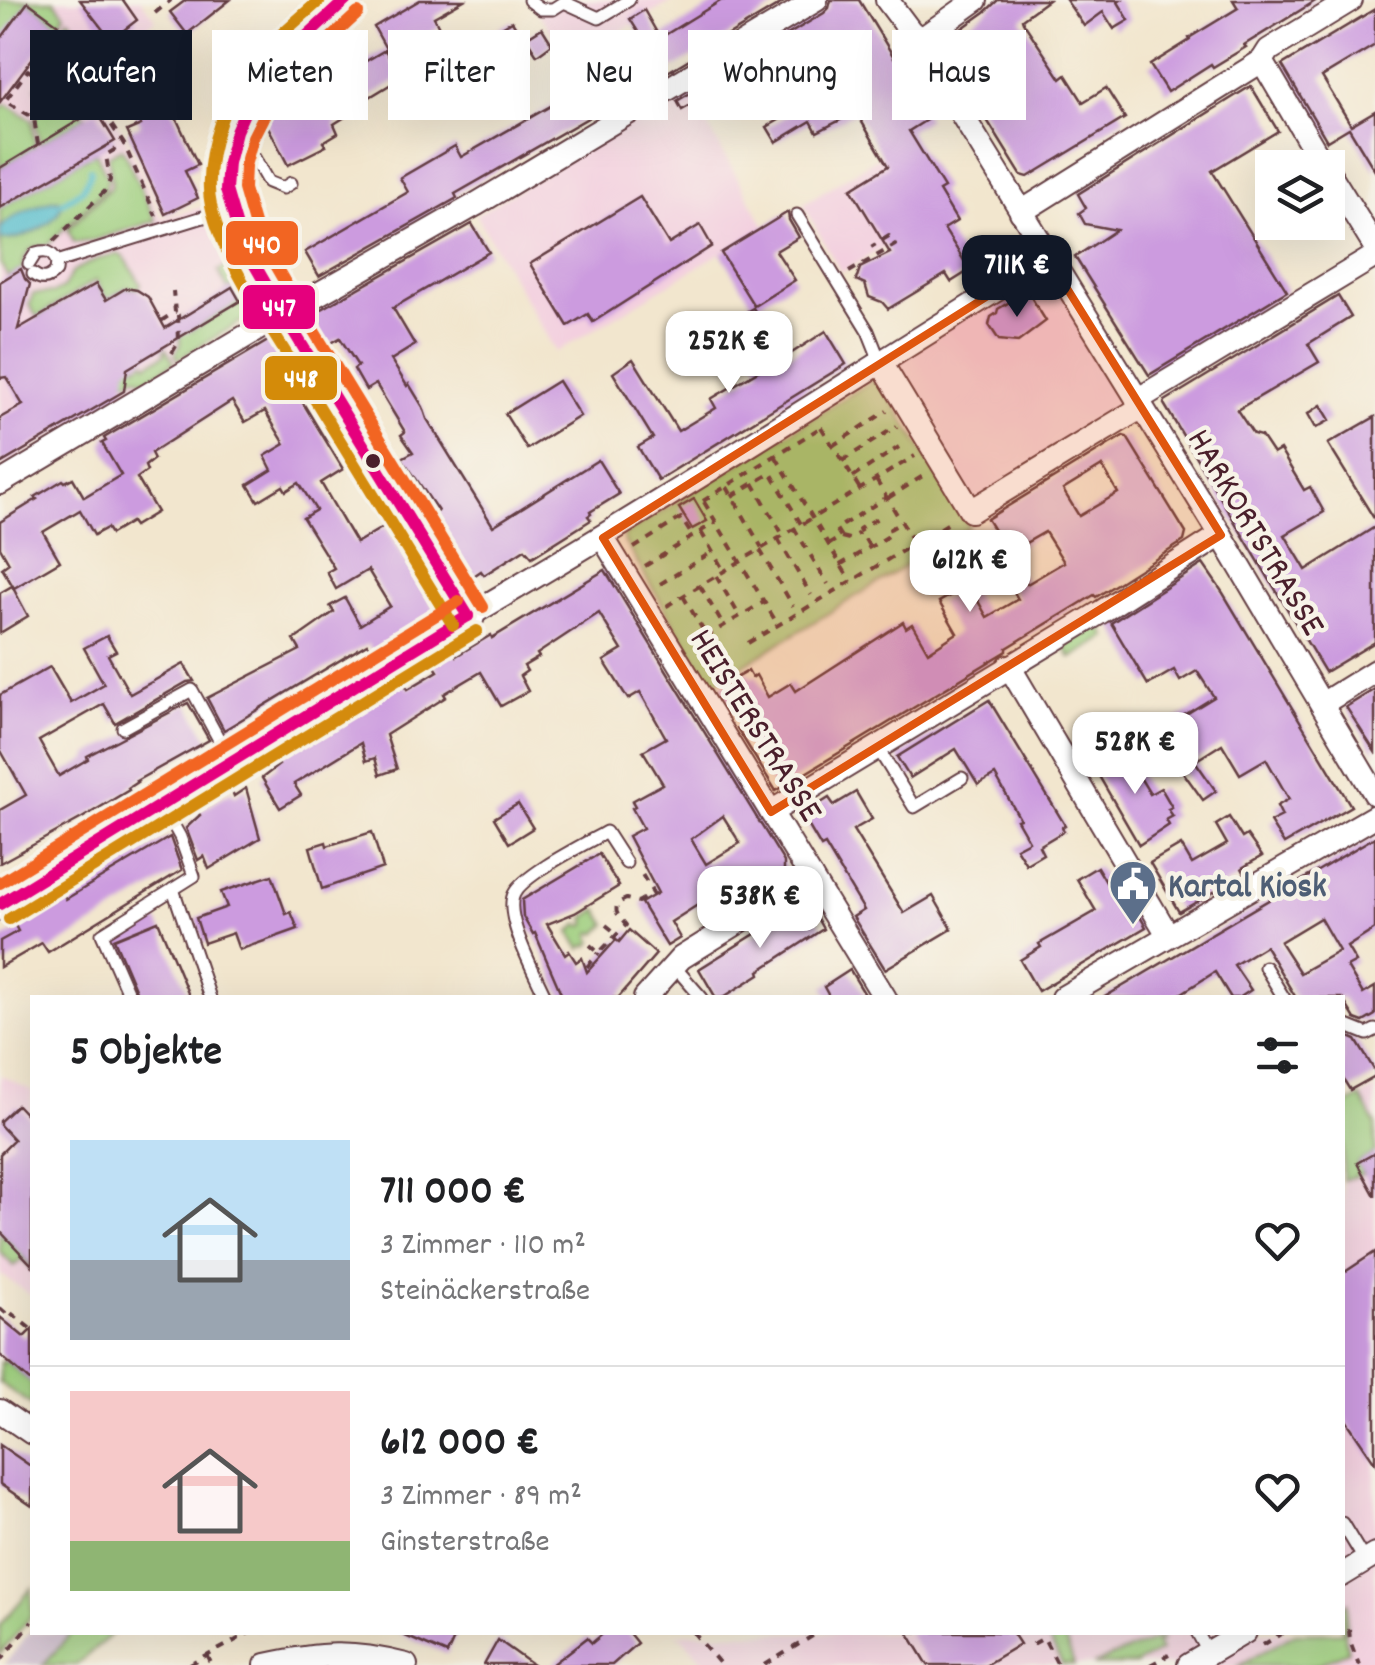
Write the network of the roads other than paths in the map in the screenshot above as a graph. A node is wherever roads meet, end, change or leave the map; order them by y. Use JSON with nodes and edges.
{"nodes":[{"id":1,"x":346,"y":0,"type":"edge"},
{"id":2,"x":529,"y":0,"type":"edge"},
{"id":3,"x":629,"y":0,"type":"edge"},
{"id":4,"x":816,"y":0,"type":"edge"},
{"id":5,"x":887,"y":0,"type":"edge"},
{"id":6,"x":976,"y":0,"type":"edge"},
{"id":7,"x":1351,"y":0,"type":"edge"},
{"id":8,"x":566,"y":1,"type":"edge"},
{"id":9,"x":910,"y":30,"type":"edge"},
{"id":10,"x":935,"y":30,"type":"edge"},
{"id":11,"x":1262,"y":61,"type":"junction"},
{"id":12,"x":964,"y":120,"type":"edge"},
{"id":13,"x":237,"y":129,"type":"junction"},
{"id":14,"x":1315,"y":150,"type":"edge"},
{"id":15,"x":292,"y":183,"type":"dead end"},
{"id":16,"x":1345,"y":200,"type":"edge"},
{"id":17,"x":230,"y":209,"type":"junction"},
{"id":18,"x":1020,"y":212,"type":"junction"},
{"id":19,"x":797,"y":214,"type":"dead end"},
{"id":20,"x":1375,"y":248,"type":"edge"},
{"id":21,"x":1375,"y":256,"type":"edge"},
{"id":22,"x":1048,"y":258,"type":"junction"},
{"id":23,"x":58,"y":262,"type":"junction"},
{"id":24,"x":284,"y":314,"type":"junction"},
{"id":25,"x":880,"y":361,"type":"junction"},
{"id":26,"x":1140,"y":404,"type":"junction"},
{"id":27,"x":0,"y":483,"type":"edge"},
{"id":28,"x":1221,"y":535,"type":"junction"},
{"id":29,"x":603,"y":538,"type":"junction"},
{"id":30,"x":468,"y":616,"type":"junction"},
{"id":31,"x":1009,"y":666,"type":"junction"},
{"id":32,"x":1375,"y":670,"type":"edge"},
{"id":33,"x":1322,"y":704,"type":"junction"},
{"id":34,"x":123,"y":728,"type":"dead end"},
{"id":35,"x":877,"y":746,"type":"junction"},
{"id":36,"x":231,"y":762,"type":"junction"},
{"id":37,"x":962,"y":778,"type":"dead end"},
{"id":38,"x":1375,"y":794,"type":"edge"},
{"id":39,"x":162,"y":804,"type":"junction"},
{"id":40,"x":766,"y":804,"type":"junction"},
{"id":41,"x":1375,"y":816,"type":"edge"},
{"id":42,"x":626,"y":862,"type":"road end"},
{"id":43,"x":811,"y":876,"type":"junction"},
{"id":44,"x":173,"y":889,"type":"junction"},
{"id":45,"x":0,"y":904,"type":"edge"},
{"id":46,"x":1168,"y":935,"type":"junction"},
{"id":47,"x":674,"y":966,"type":"junction"},
{"id":48,"x":1265,"y":966,"type":"dead end"},
{"id":49,"x":129,"y":995,"type":"edge"},
{"id":50,"x":209,"y":995,"type":"edge"},
{"id":51,"x":545,"y":995,"type":"edge"},
{"id":52,"x":648,"y":995,"type":"edge"},
{"id":53,"x":699,"y":995,"type":"edge"},
{"id":54,"x":883,"y":995,"type":"edge"},
{"id":55,"x":1067,"y":995,"type":"edge"},
{"id":56,"x":1282,"y":995,"type":"edge"},
{"id":57,"x":1345,"y":1025,"type":"edge"},
{"id":58,"x":1375,"y":1030,"type":"edge"},
{"id":59,"x":0,"y":1411,"type":"edge"},
{"id":60,"x":30,"y":1432,"type":"edge"},
{"id":61,"x":1345,"y":1527,"type":"edge"},
{"id":62,"x":1370,"y":1558,"type":"edge"},
{"id":63,"x":1345,"y":1573,"type":"edge"},
{"id":64,"x":1240,"y":1635,"type":"edge"},
{"id":65,"x":1199,"y":1659,"type":"edge"},
{"id":66,"x":266,"y":1665,"type":"edge"},
{"id":67,"x":406,"y":1665,"type":"edge"}],
"edges":[{"from":1,"to":13,"type":"street"},
{"from":2,"to":8,"type":"lane"},
{"from":3,"to":8,"type":"lane"},
{"from":4,"to":24,"type":"street"},
{"from":5,"to":9,"type":"street","name":"HARKORTSTRASSE"},
{"from":6,"to":10,"type":"street"},
{"from":7,"to":11,"type":"street"},
{"from":11,"to":14,"type":"street"},
{"from":11,"to":18,"type":"street"},
{"from":12,"to":18,"type":"street","name":"HARKORTSTRASSE"},
{"from":13,"to":15,"type":"lane"},
{"from":13,"to":17,"type":"street"},
{"from":16,"to":20,"type":"street"},
{"from":17,"to":23,"type":"lane"},
{"from":17,"to":24,"type":"street"},
{"from":18,"to":22,"type":"street","name":"HARKORTSTRASSE"},
{"from":19,"to":25,"type":"lane"},
{"from":21,"to":26,"type":"street"},
{"from":22,"to":25,"type":"street"},
{"from":22,"to":26,"type":"street","name":"HARKORTSTRASSE"},
{"from":23,"to":23,"type":"lane"},
{"from":24,"to":27,"type":"street"},
{"from":24,"to":30,"type":"street"},
{"from":25,"to":26,"type":"street","name":"HARKORTSTRASSE"},
{"from":25,"to":29,"type":"street"},
{"from":26,"to":28,"type":"street","name":"HARKORTSTRASSE"},
{"from":28,"to":31,"type":"street"},
{"from":28,"to":33,"type":"street","name":"HARKORTSTRASSE"},
{"from":29,"to":30,"type":"street"},
{"from":29,"to":40,"type":"street","name":"HEISTERSTRASSE"},
{"from":30,"to":36,"type":"street"},
{"from":31,"to":35,"type":"street"},
{"from":31,"to":46,"type":"street"},
{"from":32,"to":33,"type":"street"},
{"from":33,"to":38,"type":"street","name":"HARKORTSTRASSE"},
{"from":34,"to":36,"type":"lane"},
{"from":35,"to":37,"type":"lane"},
{"from":35,"to":40,"type":"street"},
{"from":36,"to":39,"type":"street"},
{"from":39,"to":44,"type":"lane"},
{"from":39,"to":45,"type":"street"},
{"from":40,"to":43,"type":"street","name":"HEISTERSTRASSE"},
{"from":41,"to":46,"type":"street"},
{"from":42,"to":51,"type":"lane"},
{"from":43,"to":47,"type":"street"},
{"from":43,"to":54,"type":"street","name":"HEISTERSTRASSE"},
{"from":44,"to":49,"type":"lane"},
{"from":44,"to":50,"type":"lane"},
{"from":46,"to":55,"type":"street"},
{"from":47,"to":52,"type":"street"},
{"from":47,"to":53,"type":"lane"},
{"from":48,"to":56,"type":"lane"},
{"from":57,"to":58,"type":"lane"},
{"from":59,"to":60,"type":"street"},
{"from":61,"to":62,"type":"lane"},
{"from":62,"to":63,"type":"street"},
{"from":64,"to":65,"type":"street"},
{"from":66,"to":67,"type":"street"}]}
